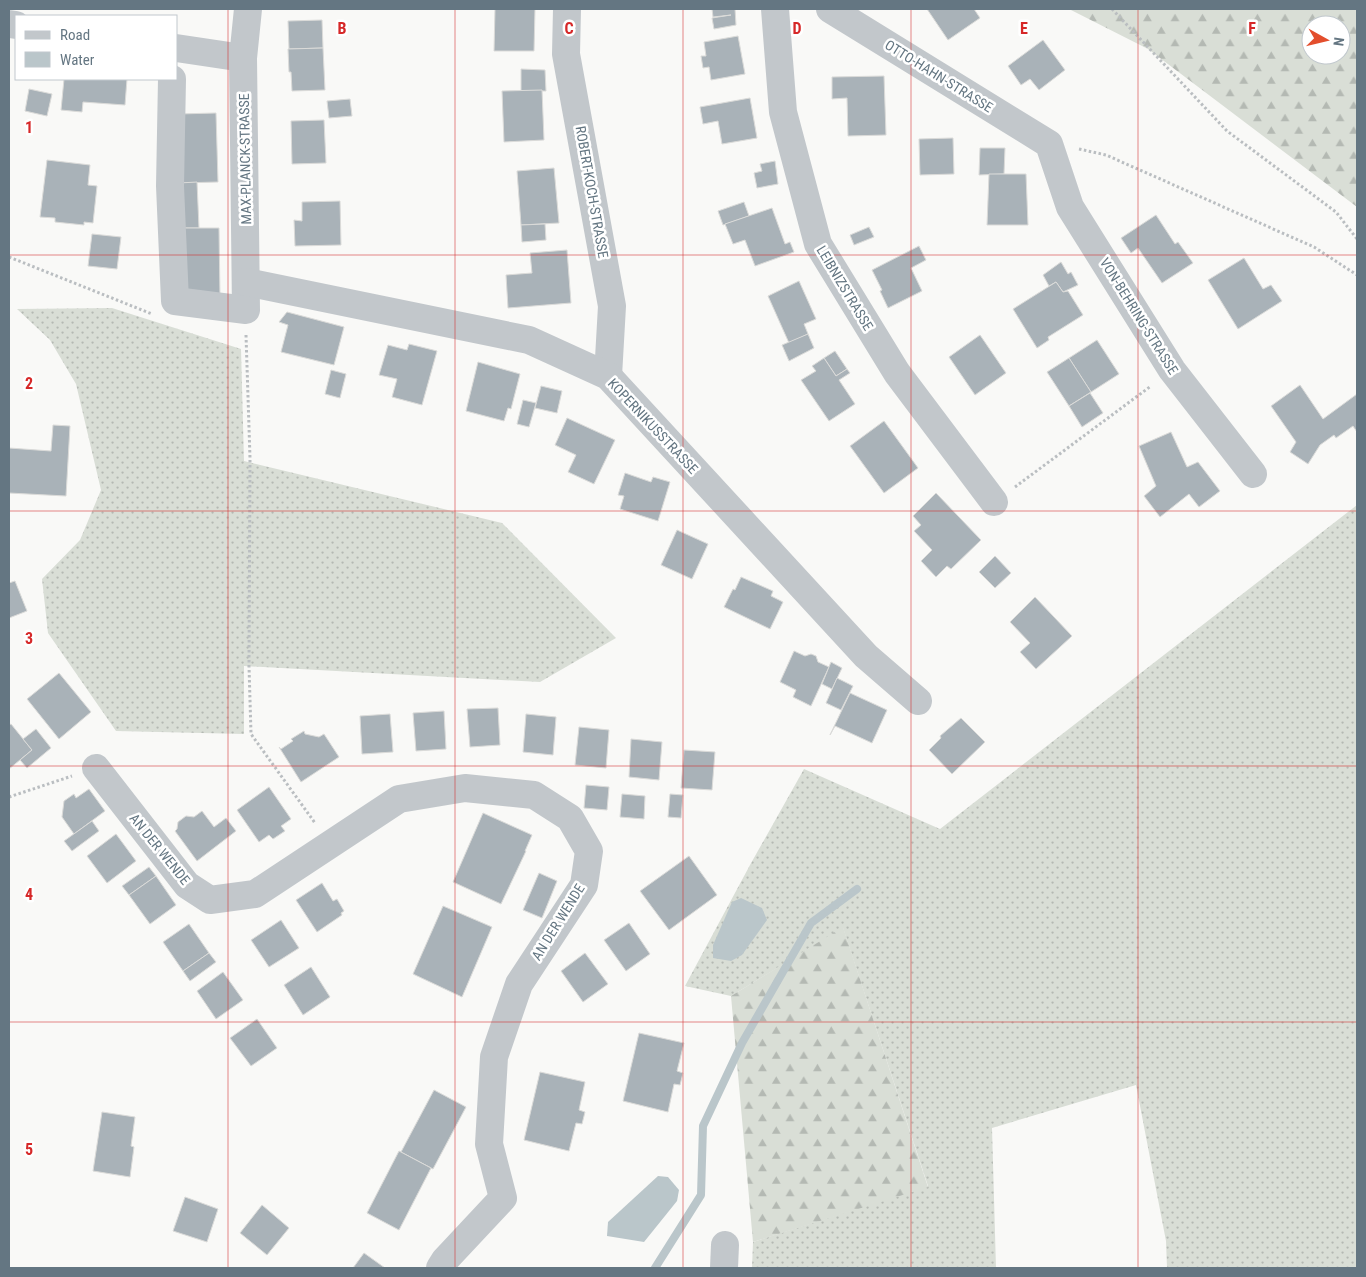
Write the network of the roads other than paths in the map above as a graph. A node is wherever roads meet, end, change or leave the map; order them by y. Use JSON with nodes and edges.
{"nodes":[{"id":1,"x":248,"y":9,"type":"edge"},
{"id":2,"x":567,"y":9,"type":"edge"},
{"id":3,"x":775,"y":9,"type":"edge"},
{"id":4,"x":830,"y":9,"type":"edge"},
{"id":5,"x":178,"y":48,"type":"edge"},
{"id":6,"x":244,"y":58,"type":"junction"},
{"id":7,"x":172,"y":80,"type":"edge"},
{"id":8,"x":1049,"y":144,"type":"joint"},
{"id":9,"x":246,"y":282,"type":"junction"},
{"id":10,"x":608,"y":376,"type":"junction"},
{"id":11,"x":1253,"y":474,"type":"dead end"},
{"id":12,"x":994,"y":502,"type":"road end"},
{"id":13,"x":918,"y":701,"type":"dead end"},
{"id":14,"x":96,"y":768,"type":"road end"},
{"id":15,"x":440,"y":1268,"type":"edge"}],
"edges":[{"from":1,"to":6,"type":"street","name":"MAX-PLANCK-STRASSE"},
{"from":2,"to":10,"type":"street","name":"ROBERT-KOCH-STRASSE"},
{"from":3,"to":12,"type":"street","name":"LEIBNIZSTRASSE"},
{"from":4,"to":8,"type":"street","name":"OTTO-HAHN-STRASSE"},
{"from":5,"to":6,"type":"street"},
{"from":6,"to":9,"type":"street","name":"MAX-PLANCK-STRASSE"},
{"from":7,"to":9,"type":"street","name":"MAX-PLANCK-STRASSE"},
{"from":8,"to":11,"type":"street","name":"VON-BEHRING-STRASSE"},
{"from":9,"to":10,"type":"street","name":"KOPERNIKUSSTRASSE"},
{"from":10,"to":13,"type":"street","name":"KOPERNIKUSSTRASSE"},
{"from":14,"to":15,"type":"street","name":"AN DER WENDE"}]}
